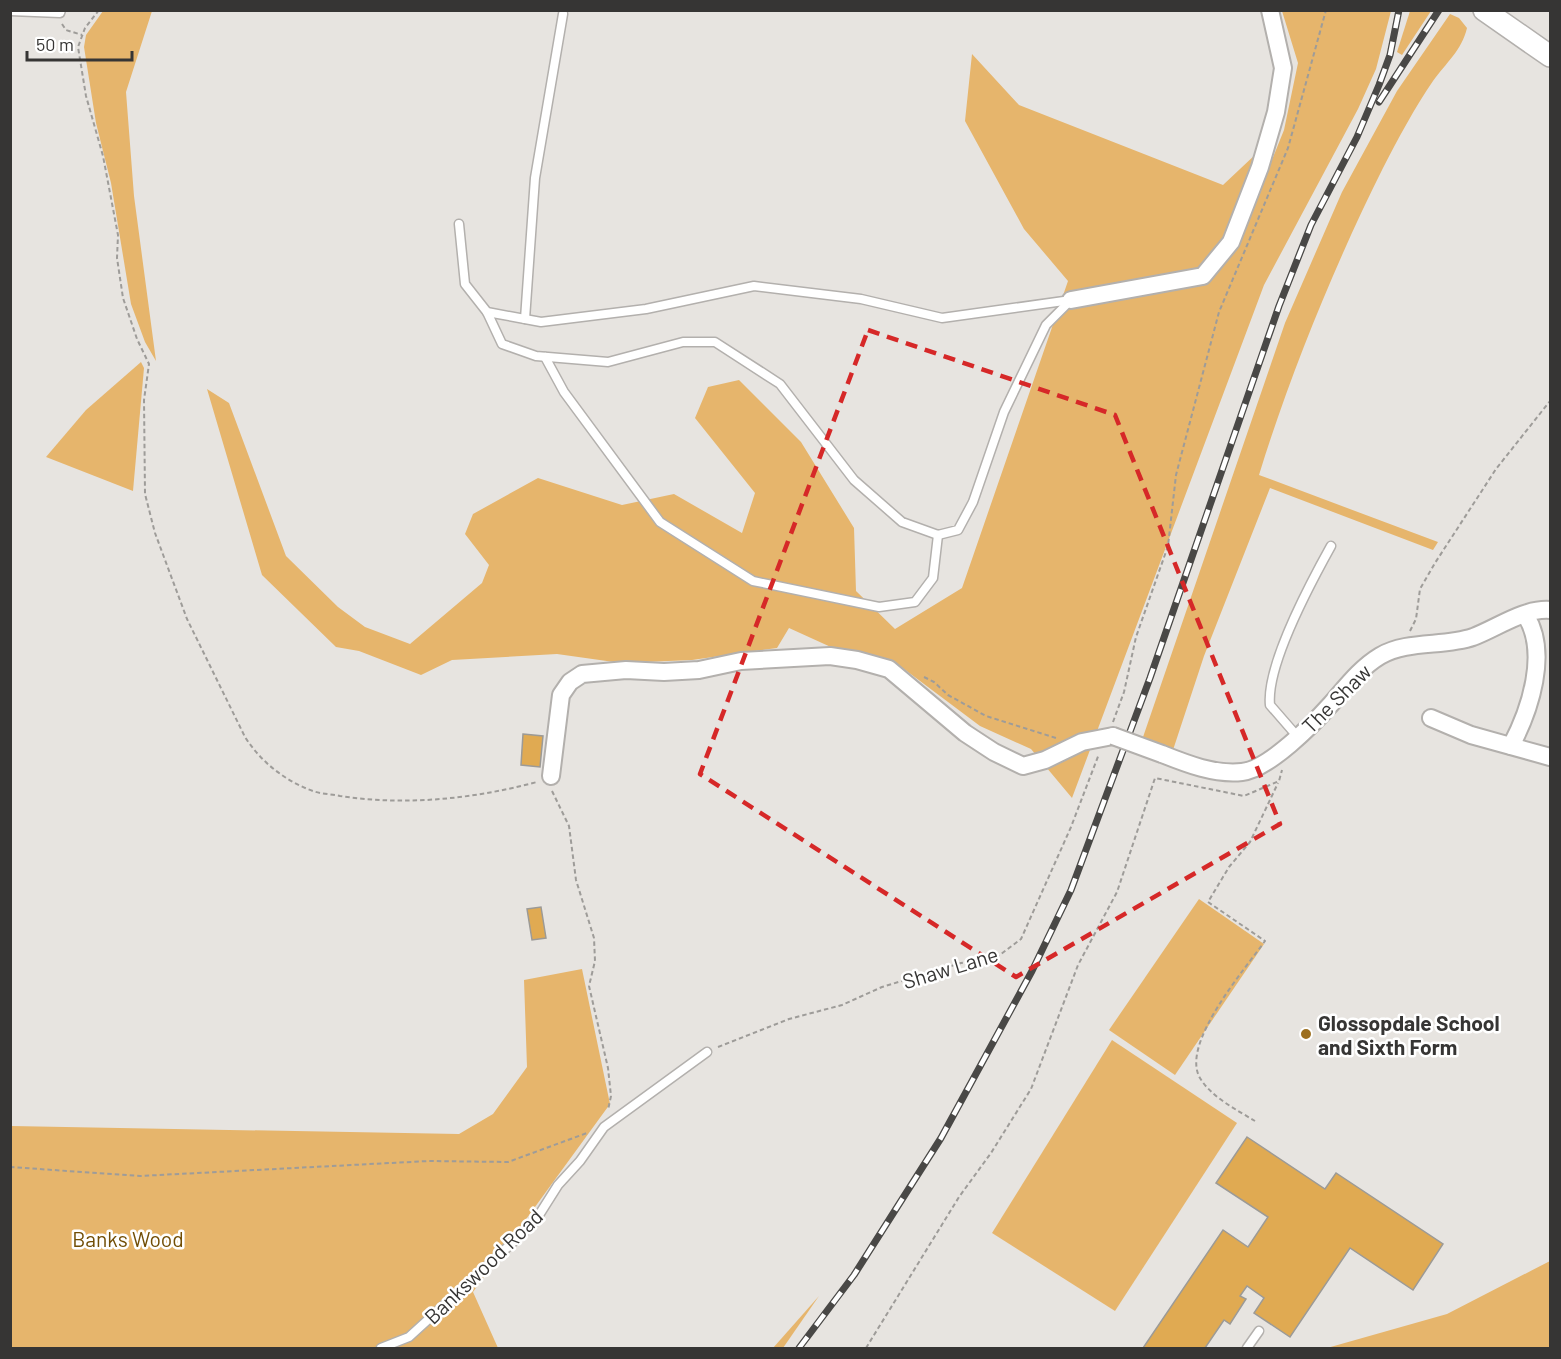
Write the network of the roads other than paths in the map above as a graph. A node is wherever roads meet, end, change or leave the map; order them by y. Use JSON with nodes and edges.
{"nodes":[{"id":1,"x":1270,"y":10,"type":"edge"},
{"id":2,"x":1484,"y":10,"type":"edge"},
{"id":3,"x":10,"y":12,"type":"edge"},
{"id":4,"x":57,"y":12,"type":"edge"},
{"id":5,"x":563,"y":14,"type":"dead end"},
{"id":6,"x":1551,"y":56,"type":"edge"},
{"id":7,"x":459,"y":224,"type":"dead end"},
{"id":8,"x":1071,"y":300,"type":"junction"},
{"id":9,"x":488,"y":312,"type":"junction"},
{"id":10,"x":525,"y":319,"type":"junction"},
{"id":11,"x":544,"y":357,"type":"junction"},
{"id":12,"x":938,"y":535,"type":"junction"},
{"id":13,"x":1331,"y":546,"type":"dead end"},
{"id":14,"x":1551,"y":610,"type":"edge"},
{"id":15,"x":1526,"y":615,"type":"junction"},
{"id":16,"x":1431,"y":718,"type":"dead end"},
{"id":17,"x":1294,"y":739,"type":"junction"},
{"id":18,"x":1511,"y":746,"type":"junction"},
{"id":19,"x":1551,"y":757,"type":"edge"},
{"id":20,"x":551,"y":776,"type":"road end"},
{"id":21,"x":707,"y":1052,"type":"road end"},
{"id":22,"x":1259,"y":1331,"type":"dead end"},
{"id":23,"x":381,"y":1348,"type":"edge"},
{"id":24,"x":1247,"y":1348,"type":"edge"}],
"edges":[{"from":1,"to":8,"type":"street"},
{"from":2,"to":6,"type":"street"},
{"from":3,"to":4,"type":"lane"},
{"from":5,"to":10,"type":"lane"},
{"from":7,"to":9,"type":"lane"},
{"from":8,"to":10,"type":"lane"},
{"from":8,"to":12,"type":"lane"},
{"from":9,"to":10,"type":"lane"},
{"from":9,"to":11,"type":"lane"},
{"from":11,"to":12,"type":"lane"},
{"from":11,"to":12,"type":"lane"},
{"from":13,"to":17,"type":"lane"},
{"from":14,"to":15,"type":"street","name":"The Shaw"},
{"from":15,"to":17,"type":"street","name":"The Shaw"},
{"from":15,"to":18,"type":"street"},
{"from":16,"to":18,"type":"street"},
{"from":17,"to":20,"type":"street","name":"The Shaw","bridge":true},
{"from":18,"to":19,"type":"street"},
{"from":21,"to":23,"type":"lane","name":"Bankswood Road"},
{"from":22,"to":24,"type":"lane"}]}
